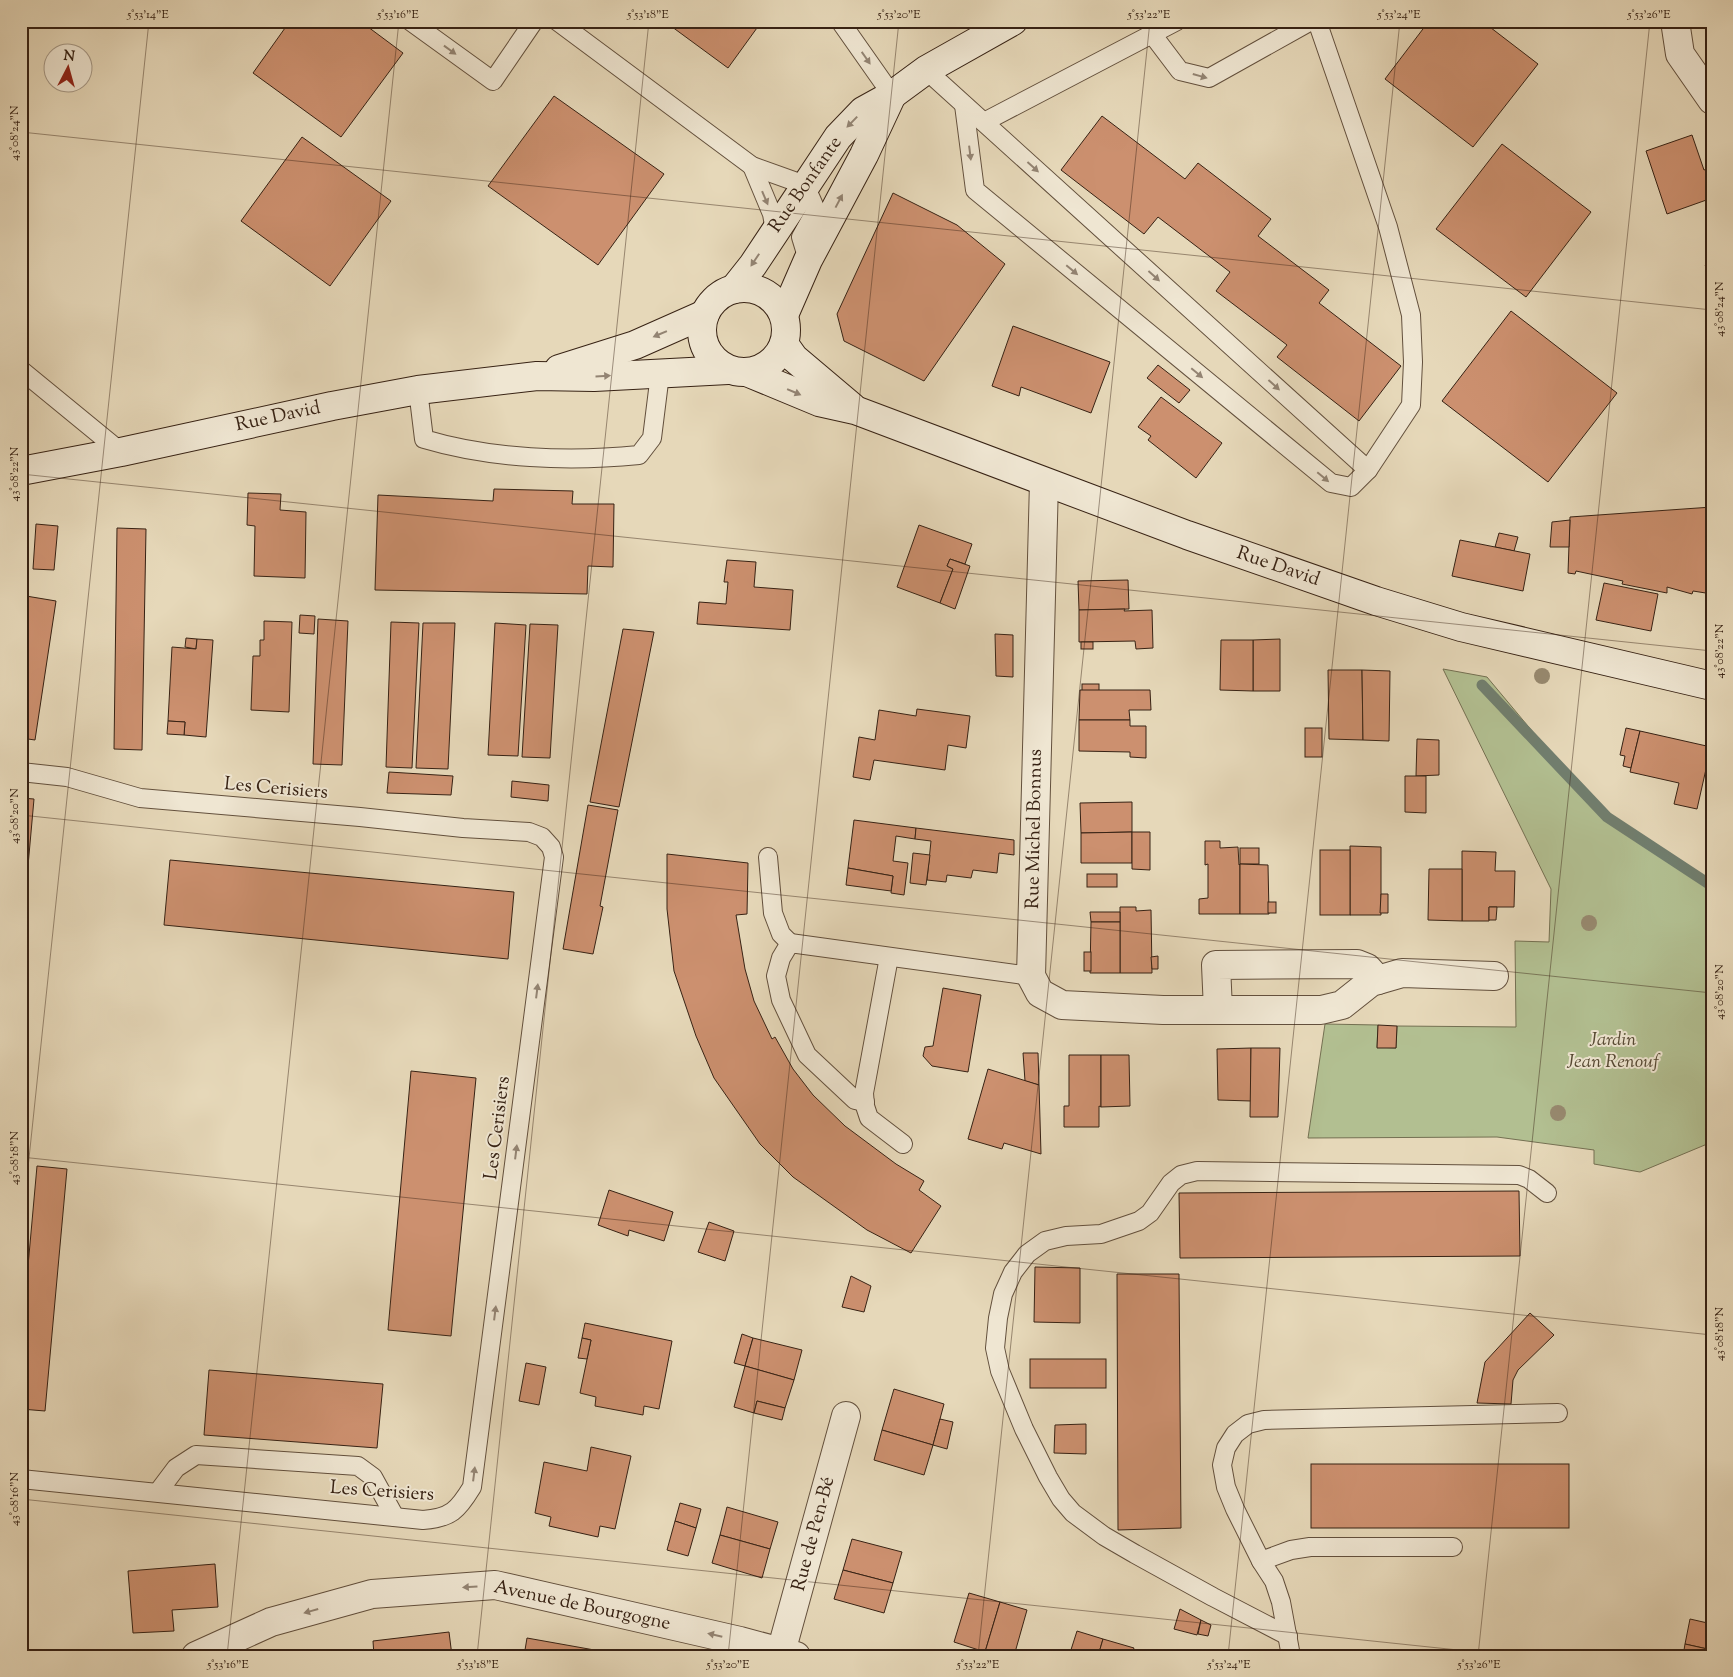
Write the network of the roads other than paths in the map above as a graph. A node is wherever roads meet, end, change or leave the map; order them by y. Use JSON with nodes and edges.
{"nodes":[{"id":1,"x":410,"y":21,"type":"edge"},
{"id":2,"x":534,"y":21,"type":"edge"},
{"id":3,"x":556,"y":21,"type":"edge"},
{"id":4,"x":840,"y":21,"type":"edge"},
{"id":5,"x":1013,"y":21,"type":"edge"},
{"id":6,"x":1177,"y":21,"type":"edge"},
{"id":7,"x":1311,"y":21,"type":"edge"},
{"id":8,"x":1317,"y":21,"type":"edge"},
{"id":9,"x":1675,"y":21,"type":"edge"},
{"id":10,"x":1152,"y":34,"type":"junction"},
{"id":11,"x":926,"y":70,"type":"junction"},
{"id":12,"x":892,"y":95,"type":"junction"},
{"id":13,"x":1712,"y":100,"type":"edge"},
{"id":14,"x":964,"y":105,"type":"junction"},
{"id":15,"x":984,"y":122,"type":"junction"},
{"id":16,"x":752,"y":166,"type":"junction"},
{"id":17,"x":805,"y":186,"type":"junction"},
{"id":18,"x":775,"y":231,"type":"junction"},
{"id":19,"x":808,"y":260,"type":"junction"},
{"id":20,"x":734,"y":289,"type":"junction"},
{"id":21,"x":705,"y":314,"type":"junction"},
{"id":22,"x":784,"y":316,"type":"junction"},
{"id":23,"x":784,"y":344,"type":"junction"},
{"id":24,"x":21,"y":370,"type":"edge"},
{"id":25,"x":738,"y":371,"type":"junction"},
{"id":26,"x":660,"y":374,"type":"junction"},
{"id":27,"x":537,"y":376,"type":"junction"},
{"id":28,"x":418,"y":390,"type":"junction"},
{"id":29,"x":855,"y":410,"type":"junction"},
{"id":30,"x":121,"y":452,"type":"junction"},
{"id":31,"x":1368,"y":470,"type":"junction"},
{"id":32,"x":21,"y":471,"type":"edge"},
{"id":33,"x":1044,"y":482,"type":"junction"},
{"id":34,"x":1712,"y":686,"type":"edge"},
{"id":35,"x":21,"y":772,"type":"edge"},
{"id":36,"x":768,"y":858,"type":"dead end"},
{"id":37,"x":790,"y":943,"type":"junction"},
{"id":38,"x":889,"y":957,"type":"junction"},
{"id":39,"x":1032,"y":976,"type":"junction"},
{"id":40,"x":1494,"y":976,"type":"dead end"},
{"id":41,"x":1378,"y":980,"type":"junction"},
{"id":42,"x":1218,"y":1010,"type":"junction"},
{"id":43,"x":865,"y":1102,"type":"junction"},
{"id":44,"x":904,"y":1144,"type":"dead end"},
{"id":45,"x":1547,"y":1193,"type":"dead end"},
{"id":46,"x":1558,"y":1414,"type":"dead end"},
{"id":47,"x":846,"y":1416,"type":"dead end"},
{"id":48,"x":21,"y":1479,"type":"edge"},
{"id":49,"x":158,"y":1492,"type":"junction"},
{"id":50,"x":395,"y":1517,"type":"junction"},
{"id":51,"x":1453,"y":1547,"type":"dead end"},
{"id":52,"x":1261,"y":1561,"type":"junction"},
{"id":53,"x":1288,"y":1636,"type":"junction"},
{"id":54,"x":788,"y":1654,"type":"edge"},
{"id":55,"x":196,"y":1656,"type":"edge"},
{"id":56,"x":1291,"y":1656,"type":"edge"}],
"edges":[{"from":1,"to":2,"type":"lane","one_way":true},
{"from":3,"to":16,"type":"lane"},
{"from":4,"to":12,"type":"lane","one_way":true},
{"from":5,"to":11,"type":"main road","name":"Rue Bonfante"},
{"from":6,"to":10,"type":"lane"},
{"from":10,"to":7,"type":"lane","one_way":true},
{"from":8,"to":31,"type":"lane"},
{"from":9,"to":13,"type":"main road"},
{"from":10,"to":15,"type":"lane"},
{"from":11,"to":12,"type":"main road","name":"Rue Bonfante"},
{"from":11,"to":14,"type":"lane"},
{"from":12,"to":17,"type":"main road","name":"Rue Bonfante","one_way":true},
{"from":19,"to":12,"type":"main road","name":"Rue Bonfante","one_way":true},
{"from":14,"to":15,"type":"lane"},
{"from":14,"to":31,"type":"lane","one_way":true},
{"from":15,"to":31,"type":"lane","one_way":true},
{"from":16,"to":17,"type":"lane"},
{"from":16,"to":18,"type":"lane","one_way":true},
{"from":17,"to":18,"type":"main road","name":"Rue Bonfante"},
{"from":17,"to":19,"type":"lane"},
{"from":18,"to":20,"type":"main road","name":"Rue Bonfante","one_way":true},
{"from":19,"to":22,"type":"main road","name":"Rue Bonfante"},
{"from":20,"to":21,"type":"main road"},
{"from":20,"to":22,"type":"main road"},
{"from":21,"to":25,"type":"main road"},
{"from":21,"to":27,"type":"main road","name":"Rue David","one_way":true},
{"from":22,"to":23,"type":"main road"},
{"from":23,"to":25,"type":"main road"},
{"from":23,"to":29,"type":"main road","name":"Rue David"},
{"from":24,"to":30,"type":"lane"},
{"from":25,"to":26,"type":"main road","name":"Rue David"},
{"from":25,"to":29,"type":"main road","name":"Rue David","one_way":true},
{"from":27,"to":26,"type":"main road","name":"Rue David","one_way":true},
{"from":26,"to":28,"type":"lane"},
{"from":27,"to":28,"type":"main road","name":"Rue David"},
{"from":28,"to":30,"type":"main road","name":"Rue David"},
{"from":29,"to":33,"type":"main road","name":"Rue David"},
{"from":30,"to":32,"type":"main road","name":"Rue David"},
{"from":33,"to":34,"type":"main road","name":"Rue David"},
{"from":33,"to":39,"type":"main road","name":"Rue Michel Bonnus"},
{"from":50,"to":35,"type":"lane","name":"Les Cerisiers","one_way":true},
{"from":36,"to":37,"type":"lane"},
{"from":37,"to":38,"type":"lane"},
{"from":37,"to":43,"type":"lane"},
{"from":38,"to":39,"type":"lane"},
{"from":38,"to":43,"type":"lane"},
{"from":39,"to":42,"type":"main road"},
{"from":40,"to":41,"type":"main road"},
{"from":41,"to":42,"type":"main road"},
{"from":41,"to":42,"type":"main road"},
{"from":43,"to":44,"type":"lane"},
{"from":45,"to":53,"type":"lane"},
{"from":46,"to":52,"type":"lane"},
{"from":47,"to":54,"type":"main road","name":"Rue de Pen-Bé"},
{"from":48,"to":49,"type":"lane","name":"Les Cerisiers"},
{"from":49,"to":50,"type":"lane","name":"Les Cerisiers"},
{"from":49,"to":50,"type":"lane"},
{"from":51,"to":52,"type":"lane"},
{"from":52,"to":53,"type":"lane"},
{"from":53,"to":56,"type":"lane"},
{"from":54,"to":55,"type":"main road","name":"Avenue de Bourgogne","one_way":true}]}
